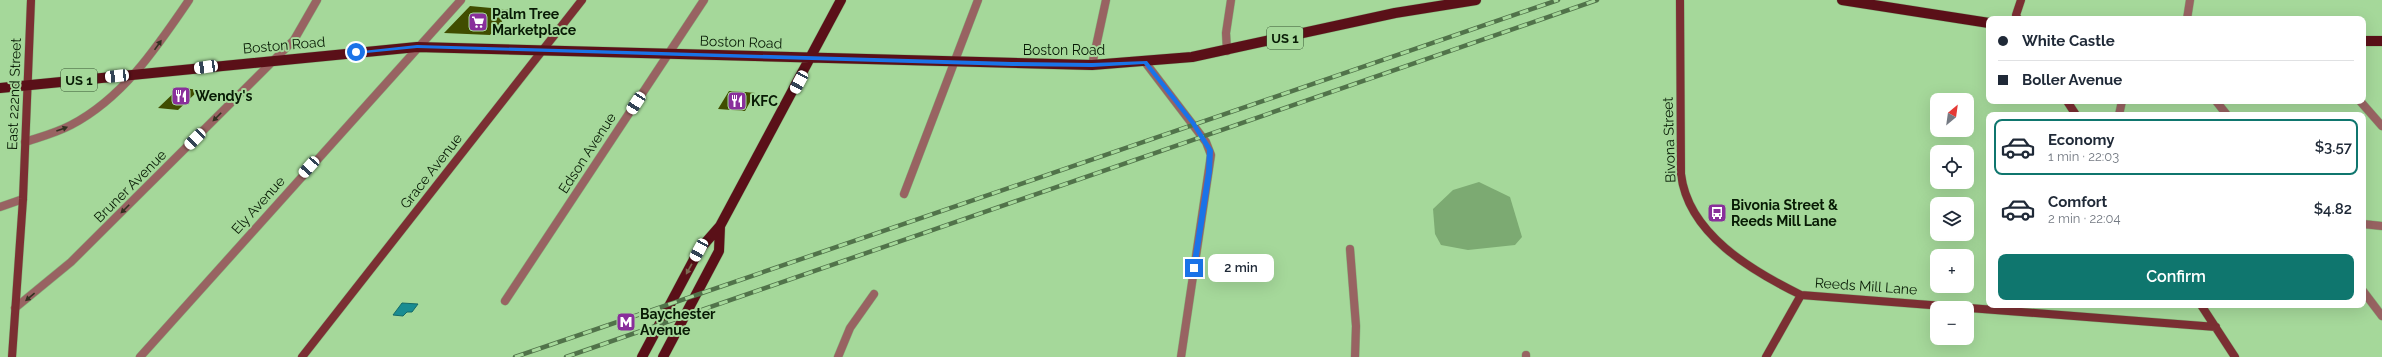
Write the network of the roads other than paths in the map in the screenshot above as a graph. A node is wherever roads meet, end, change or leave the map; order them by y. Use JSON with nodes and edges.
{"nodes":[{"id":1,"x":31,"y":0,"type":"edge"},
{"id":2,"x":189,"y":0,"type":"edge"},
{"id":3,"x":317,"y":0,"type":"edge"},
{"id":4,"x":461,"y":0,"type":"edge"},
{"id":5,"x":582,"y":0,"type":"edge"},
{"id":6,"x":704,"y":0,"type":"edge"},
{"id":7,"x":841,"y":0,"type":"edge"},
{"id":8,"x":978,"y":0,"type":"edge"},
{"id":9,"x":1106,"y":0,"type":"edge"},
{"id":10,"x":1231,"y":0,"type":"edge"},
{"id":11,"x":1476,"y":0,"type":"edge"},
{"id":12,"x":1680,"y":0,"type":"edge"},
{"id":13,"x":1842,"y":0,"type":"edge"},
{"id":14,"x":2021,"y":0,"type":"edge"},
{"id":15,"x":2190,"y":0,"type":"edge"},
{"id":16,"x":1869,"y":2,"type":"edge"},
{"id":17,"x":2016,"y":16,"type":"edge"},
{"id":18,"x":2187,"y":16,"type":"edge"},
{"id":19,"x":1986,"y":22,"type":"edge"},
{"id":20,"x":2366,"y":41,"type":"edge"},
{"id":21,"x":2382,"y":41,"type":"edge"},
{"id":22,"x":417,"y":47,"type":"junction"},
{"id":23,"x":542,"y":50,"type":"junction"},
{"id":24,"x":1227,"y":51,"type":"junction"},
{"id":25,"x":668,"y":54,"type":"junction"},
{"id":26,"x":811,"y":59,"type":"junction"},
{"id":27,"x":275,"y":60,"type":"junction"},
{"id":28,"x":954,"y":62,"type":"junction"},
{"id":29,"x":1145,"y":62,"type":"junction"},
{"id":30,"x":1092,"y":65,"type":"junction"},
{"id":31,"x":132,"y":74,"type":"junction"},
{"id":32,"x":26,"y":85,"type":"junction"},
{"id":33,"x":0,"y":88,"type":"edge"},
{"id":34,"x":2218,"y":104,"type":"edge"},
{"id":35,"x":2363,"y":104,"type":"edge"},
{"id":36,"x":2225,"y":112,"type":"edge"},
{"id":37,"x":2382,"y":126,"type":"edge"},
{"id":38,"x":25,"y":142,"type":"junction"},
{"id":39,"x":904,"y":194,"type":"dead end"},
{"id":40,"x":23,"y":199,"type":"junction"},
{"id":41,"x":0,"y":207,"type":"edge"},
{"id":42,"x":2366,"y":224,"type":"edge"},
{"id":43,"x":720,"y":226,"type":"junction"},
{"id":44,"x":2382,"y":226,"type":"edge"},
{"id":45,"x":1350,"y":249,"type":"dead end"},
{"id":46,"x":874,"y":294,"type":"dead end"},
{"id":47,"x":1801,"y":295,"type":"junction"},
{"id":48,"x":2366,"y":295,"type":"edge"},
{"id":49,"x":506,"y":301,"type":"dead end"},
{"id":50,"x":15,"y":308,"type":"junction"},
{"id":51,"x":2203,"y":308,"type":"edge"},
{"id":52,"x":2382,"y":316,"type":"edge"},
{"id":53,"x":2216,"y":327,"type":"junction"},
{"id":54,"x":12,"y":357,"type":"edge"},
{"id":55,"x":140,"y":357,"type":"edge"},
{"id":56,"x":302,"y":357,"type":"edge"},
{"id":57,"x":642,"y":357,"type":"edge"},
{"id":58,"x":663,"y":357,"type":"edge"},
{"id":59,"x":838,"y":357,"type":"edge"},
{"id":60,"x":1181,"y":357,"type":"edge"},
{"id":61,"x":1355,"y":357,"type":"edge"},
{"id":62,"x":1766,"y":357,"type":"edge"},
{"id":63,"x":2235,"y":357,"type":"edge"}],
"edges":[{"from":1,"to":32,"type":"street","name":"East 222nd Street"},
{"from":31,"to":2,"type":"street","one_way":true},
{"from":3,"to":27,"type":"street","name":"Bruner Avenue"},
{"from":4,"to":22,"type":"street","name":"Ely Avenue"},
{"from":5,"to":23,"type":"street","name":"Grace Avenue"},
{"from":6,"to":25,"type":"street","name":"Edson Avenue"},
{"from":7,"to":26,"type":"main road"},
{"from":8,"to":28,"type":"street"},
{"from":9,"to":30,"type":"street"},
{"from":10,"to":24,"type":"street"},
{"from":11,"to":24,"type":"main road","name":"Boston Road","number":"US 1"},
{"from":12,"to":47,"type":"street","name":"Bivona Street"},
{"from":13,"to":16,"type":"main road"},
{"from":14,"to":17,"type":"street"},
{"from":15,"to":18,"type":"street"},
{"from":16,"to":19,"type":"main road"},
{"from":20,"to":21,"type":"main road"},
{"from":22,"to":23,"type":"main road","name":"Boston Road","number":"US 1"},
{"from":22,"to":27,"type":"main road","name":"Boston Road","number":"US 1"},
{"from":22,"to":55,"type":"street","name":"Ely Avenue"},
{"from":23,"to":25,"type":"main road","name":"Boston Road","number":"US 1"},
{"from":23,"to":56,"type":"street","name":"Grace Avenue"},
{"from":24,"to":29,"type":"main road","name":"Boston Road","number":"US 1"},
{"from":25,"to":26,"type":"main road","name":"Boston Road","number":"US 1"},
{"from":25,"to":49,"type":"street","name":"Edson Avenue"},
{"from":26,"to":28,"type":"main road","name":"Boston Road","number":"US 1"},
{"from":26,"to":43,"type":"main road"},
{"from":27,"to":31,"type":"main road","name":"Boston Road","number":"US 1"},
{"from":27,"to":50,"type":"street","name":"Bruner Avenue","one_way":true},
{"from":28,"to":30,"type":"main road","name":"Boston Road","number":"US 1"},
{"from":28,"to":39,"type":"street"},
{"from":29,"to":30,"type":"main road","name":"Boston Road","number":"US 1"},
{"from":29,"to":60,"type":"street"},
{"from":31,"to":32,"type":"main road","name":"Boston Road","number":"US 1"},
{"from":38,"to":31,"type":"street","one_way":true},
{"from":32,"to":33,"type":"main road","name":"Boston Road","number":"US 1"},
{"from":32,"to":38,"type":"street","name":"East 222nd Street"},
{"from":34,"to":36,"type":"street"},
{"from":35,"to":37,"type":"street"},
{"from":38,"to":40,"type":"street","name":"East 222nd Street"},
{"from":40,"to":41,"type":"street"},
{"from":40,"to":50,"type":"street","name":"East 222nd Street"},
{"from":42,"to":44,"type":"street"},
{"from":43,"to":57,"type":"main road","one_way":true},
{"from":43,"to":58,"type":"main road"},
{"from":45,"to":61,"type":"street"},
{"from":46,"to":59,"type":"street"},
{"from":47,"to":53,"type":"street","name":"Reeds Mill Lane"},
{"from":47,"to":62,"type":"street","name":"Reeds Mill Lane"},
{"from":48,"to":52,"type":"street"},
{"from":50,"to":54,"type":"street","name":"East 222nd Street"},
{"from":51,"to":53,"type":"street"},
{"from":53,"to":63,"type":"street"}]}
